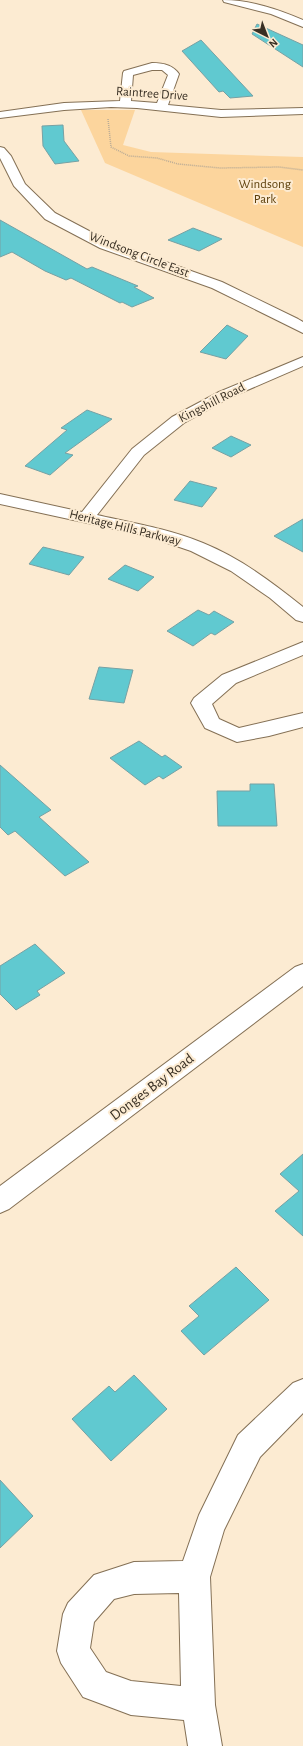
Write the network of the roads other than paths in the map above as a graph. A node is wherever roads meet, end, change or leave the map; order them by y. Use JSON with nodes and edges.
{"nodes":[{"id":1,"x":228,"y":0,"type":"edge"},
{"id":2,"x":303,"y":24,"type":"edge"},
{"id":3,"x":125,"y":104,"type":"junction"},
{"id":4,"x":162,"y":106,"type":"junction"},
{"id":5,"x":303,"y":111,"type":"edge"},
{"id":6,"x":0,"y":115,"type":"edge"},
{"id":7,"x":0,"y":151,"type":"edge"},
{"id":8,"x":303,"y":329,"type":"edge"},
{"id":9,"x":303,"y":361,"type":"edge"},
{"id":10,"x":0,"y":499,"type":"edge"},
{"id":11,"x":86,"y":518,"type":"junction"},
{"id":12,"x":303,"y":616,"type":"edge"},
{"id":13,"x":303,"y":648,"type":"edge"},
{"id":14,"x":303,"y":720,"type":"edge"},
{"id":15,"x":303,"y":972,"type":"edge"},
{"id":16,"x":0,"y":1201,"type":"edge"},
{"id":17,"x":303,"y":1393,"type":"edge"},
{"id":18,"x":194,"y":1577,"type":"junction"},
{"id":19,"x":198,"y":1705,"type":"junction"},
{"id":20,"x":206,"y":1746,"type":"edge"}],
"edges":[{"from":1,"to":2,"type":"street"},
{"from":3,"to":4,"type":"street","name":"Raintree Drive"},
{"from":3,"to":4,"type":"street"},
{"from":3,"to":6,"type":"street","name":"Raintree Drive"},
{"from":4,"to":5,"type":"street","name":"Raintree Drive"},
{"from":7,"to":8,"type":"street","name":"Windsong Circle East"},
{"from":9,"to":11,"type":"street","name":"Kingshill Road"},
{"from":10,"to":11,"type":"street","name":"Heritage Hills Parkway"},
{"from":11,"to":12,"type":"street","name":"Heritage Hills Parkway"},
{"from":13,"to":14,"type":"street"},
{"from":15,"to":16,"type":"street","name":"Donges Bay Road"},
{"from":17,"to":18,"type":"street"},
{"from":18,"to":19,"type":"street"},
{"from":18,"to":19,"type":"street"},
{"from":19,"to":20,"type":"street"}]}
